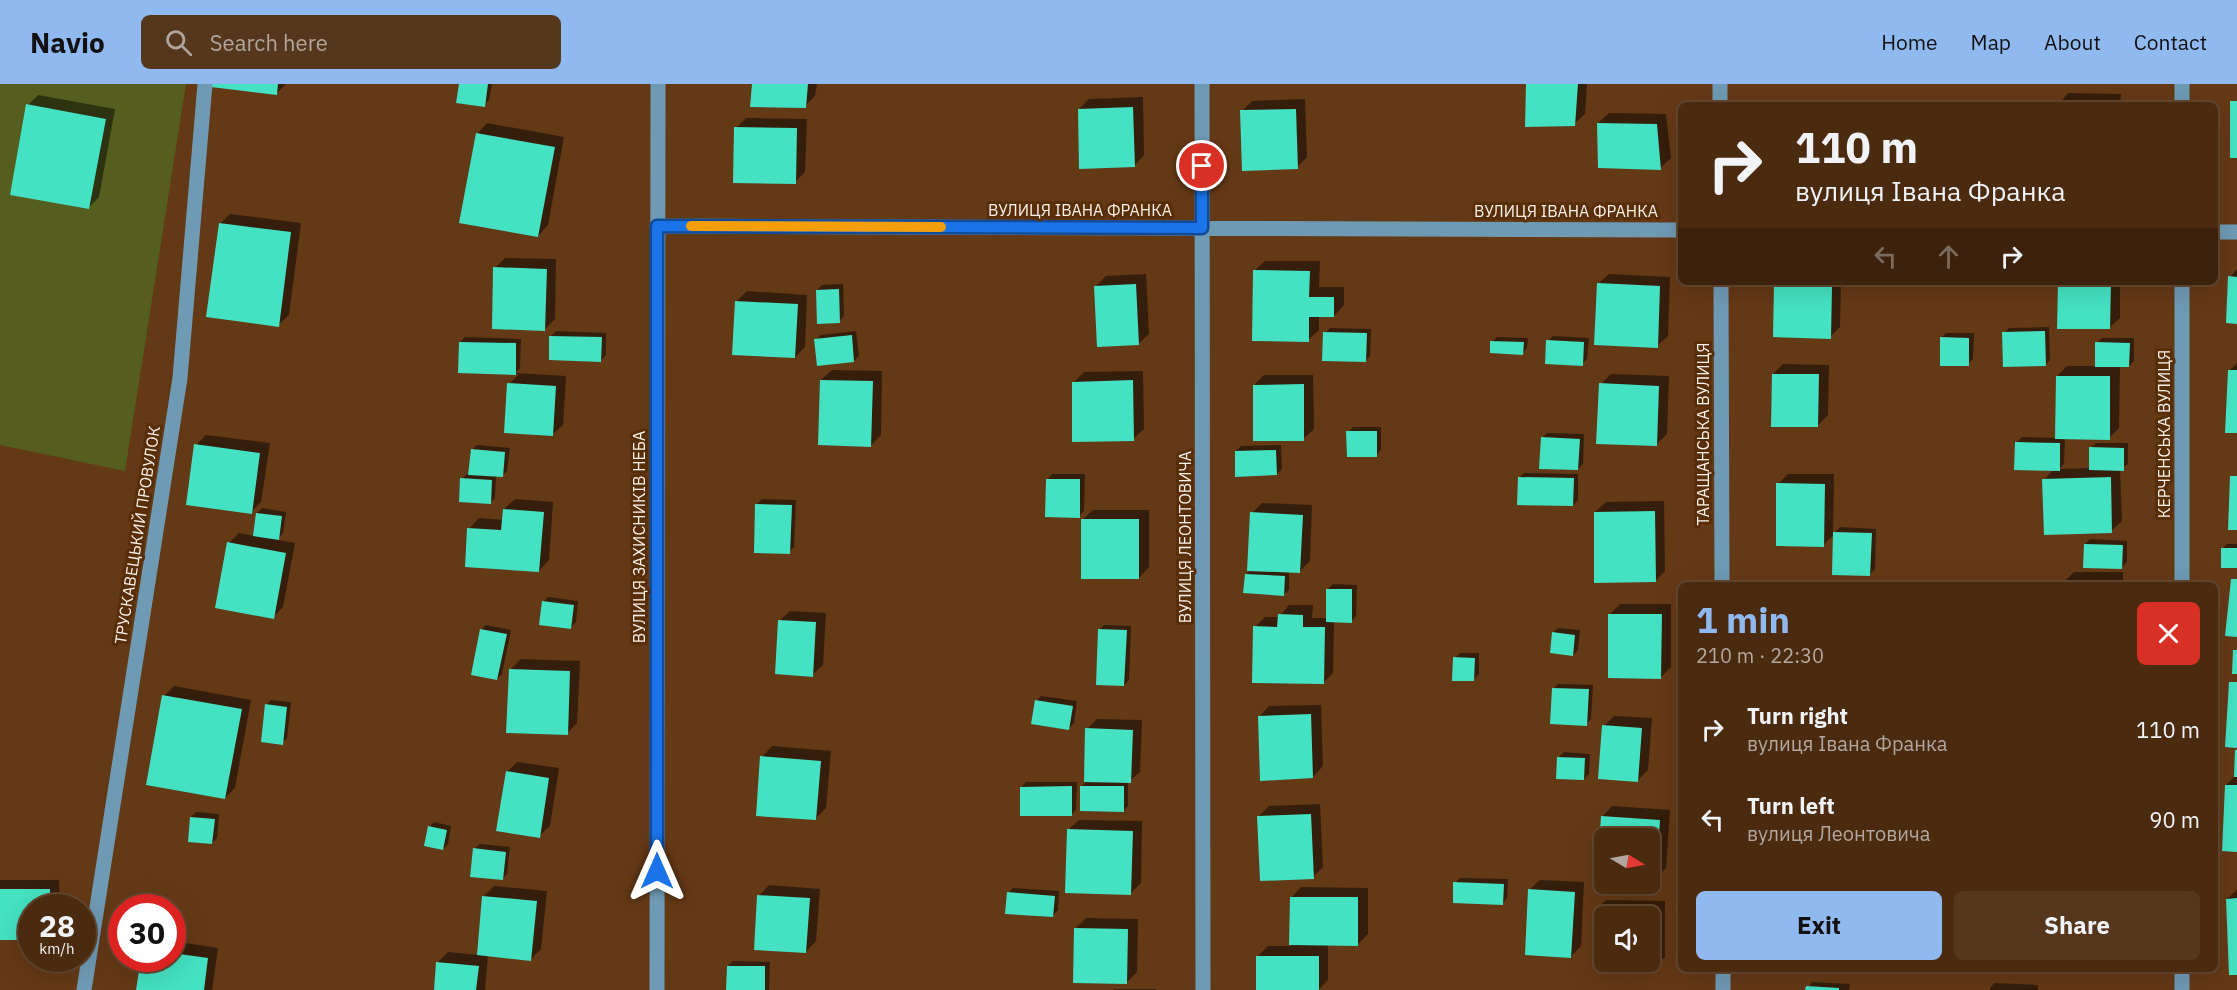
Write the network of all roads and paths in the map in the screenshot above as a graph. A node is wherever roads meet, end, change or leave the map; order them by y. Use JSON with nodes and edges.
{"nodes":[{"id":1,"x":204,"y":84,"type":"edge"},
{"id":2,"x":658,"y":84,"type":"edge"},
{"id":3,"x":1202,"y":84,"type":"edge"},
{"id":4,"x":1720,"y":84,"type":"edge"},
{"id":5,"x":2181,"y":84,"type":"edge"},
{"id":6,"x":1720,"y":102,"type":"edge"},
{"id":7,"x":2182,"y":102,"type":"edge"},
{"id":8,"x":657,"y":226,"type":"junction"},
{"id":9,"x":1202,"y":228,"type":"junction"},
{"id":10,"x":1678,"y":230,"type":"edge"},
{"id":11,"x":2218,"y":232,"type":"edge"},
{"id":12,"x":2237,"y":232,"type":"edge"},
{"id":13,"x":1721,"y":285,"type":"edge"},
{"id":14,"x":2182,"y":285,"type":"edge"},
{"id":15,"x":1722,"y":582,"type":"edge"},
{"id":16,"x":2182,"y":582,"type":"edge"},
{"id":17,"x":1723,"y":972,"type":"edge"},
{"id":18,"x":2182,"y":972,"type":"edge"},
{"id":19,"x":84,"y":990,"type":"edge"},
{"id":20,"x":657,"y":990,"type":"edge"},
{"id":21,"x":1203,"y":990,"type":"edge"},
{"id":22,"x":1723,"y":990,"type":"edge"},
{"id":23,"x":2182,"y":990,"type":"edge"}],
"edges":[{"from":1,"to":19,"type":"street","name":"ТРУСКАВЕЦЬКИЙ ПРОВУЛОК"},
{"from":2,"to":8,"type":"street","name":"ВУЛИЦЯ ЗАХИСНИКІВ НЕБА"},
{"from":3,"to":9,"type":"street","name":"ВУЛИЦЯ ЛЕОНТОВИЧА"},
{"from":4,"to":6,"type":"street"},
{"from":5,"to":7,"type":"street"},
{"from":8,"to":9,"type":"street","name":"ВУЛИЦЯ ІВАНА ФРАНКА"},
{"from":8,"to":20,"type":"street","name":"ВУЛИЦЯ ЗАХИСНИКІВ НЕБА"},
{"from":9,"to":10,"type":"street","name":"ВУЛИЦЯ ІВАНА ФРАНКА"},
{"from":9,"to":21,"type":"street","name":"ВУЛИЦЯ ЛЕОНТОВИЧА"},
{"from":11,"to":12,"type":"street"},
{"from":13,"to":15,"type":"street","name":"ТАРАЩАНСЬКА ВУЛИЦЯ"},
{"from":14,"to":16,"type":"street","name":"КЕРЧЕНСЬКА ВУЛИЦЯ"},
{"from":17,"to":22,"type":"street"},
{"from":18,"to":23,"type":"street"}]}
